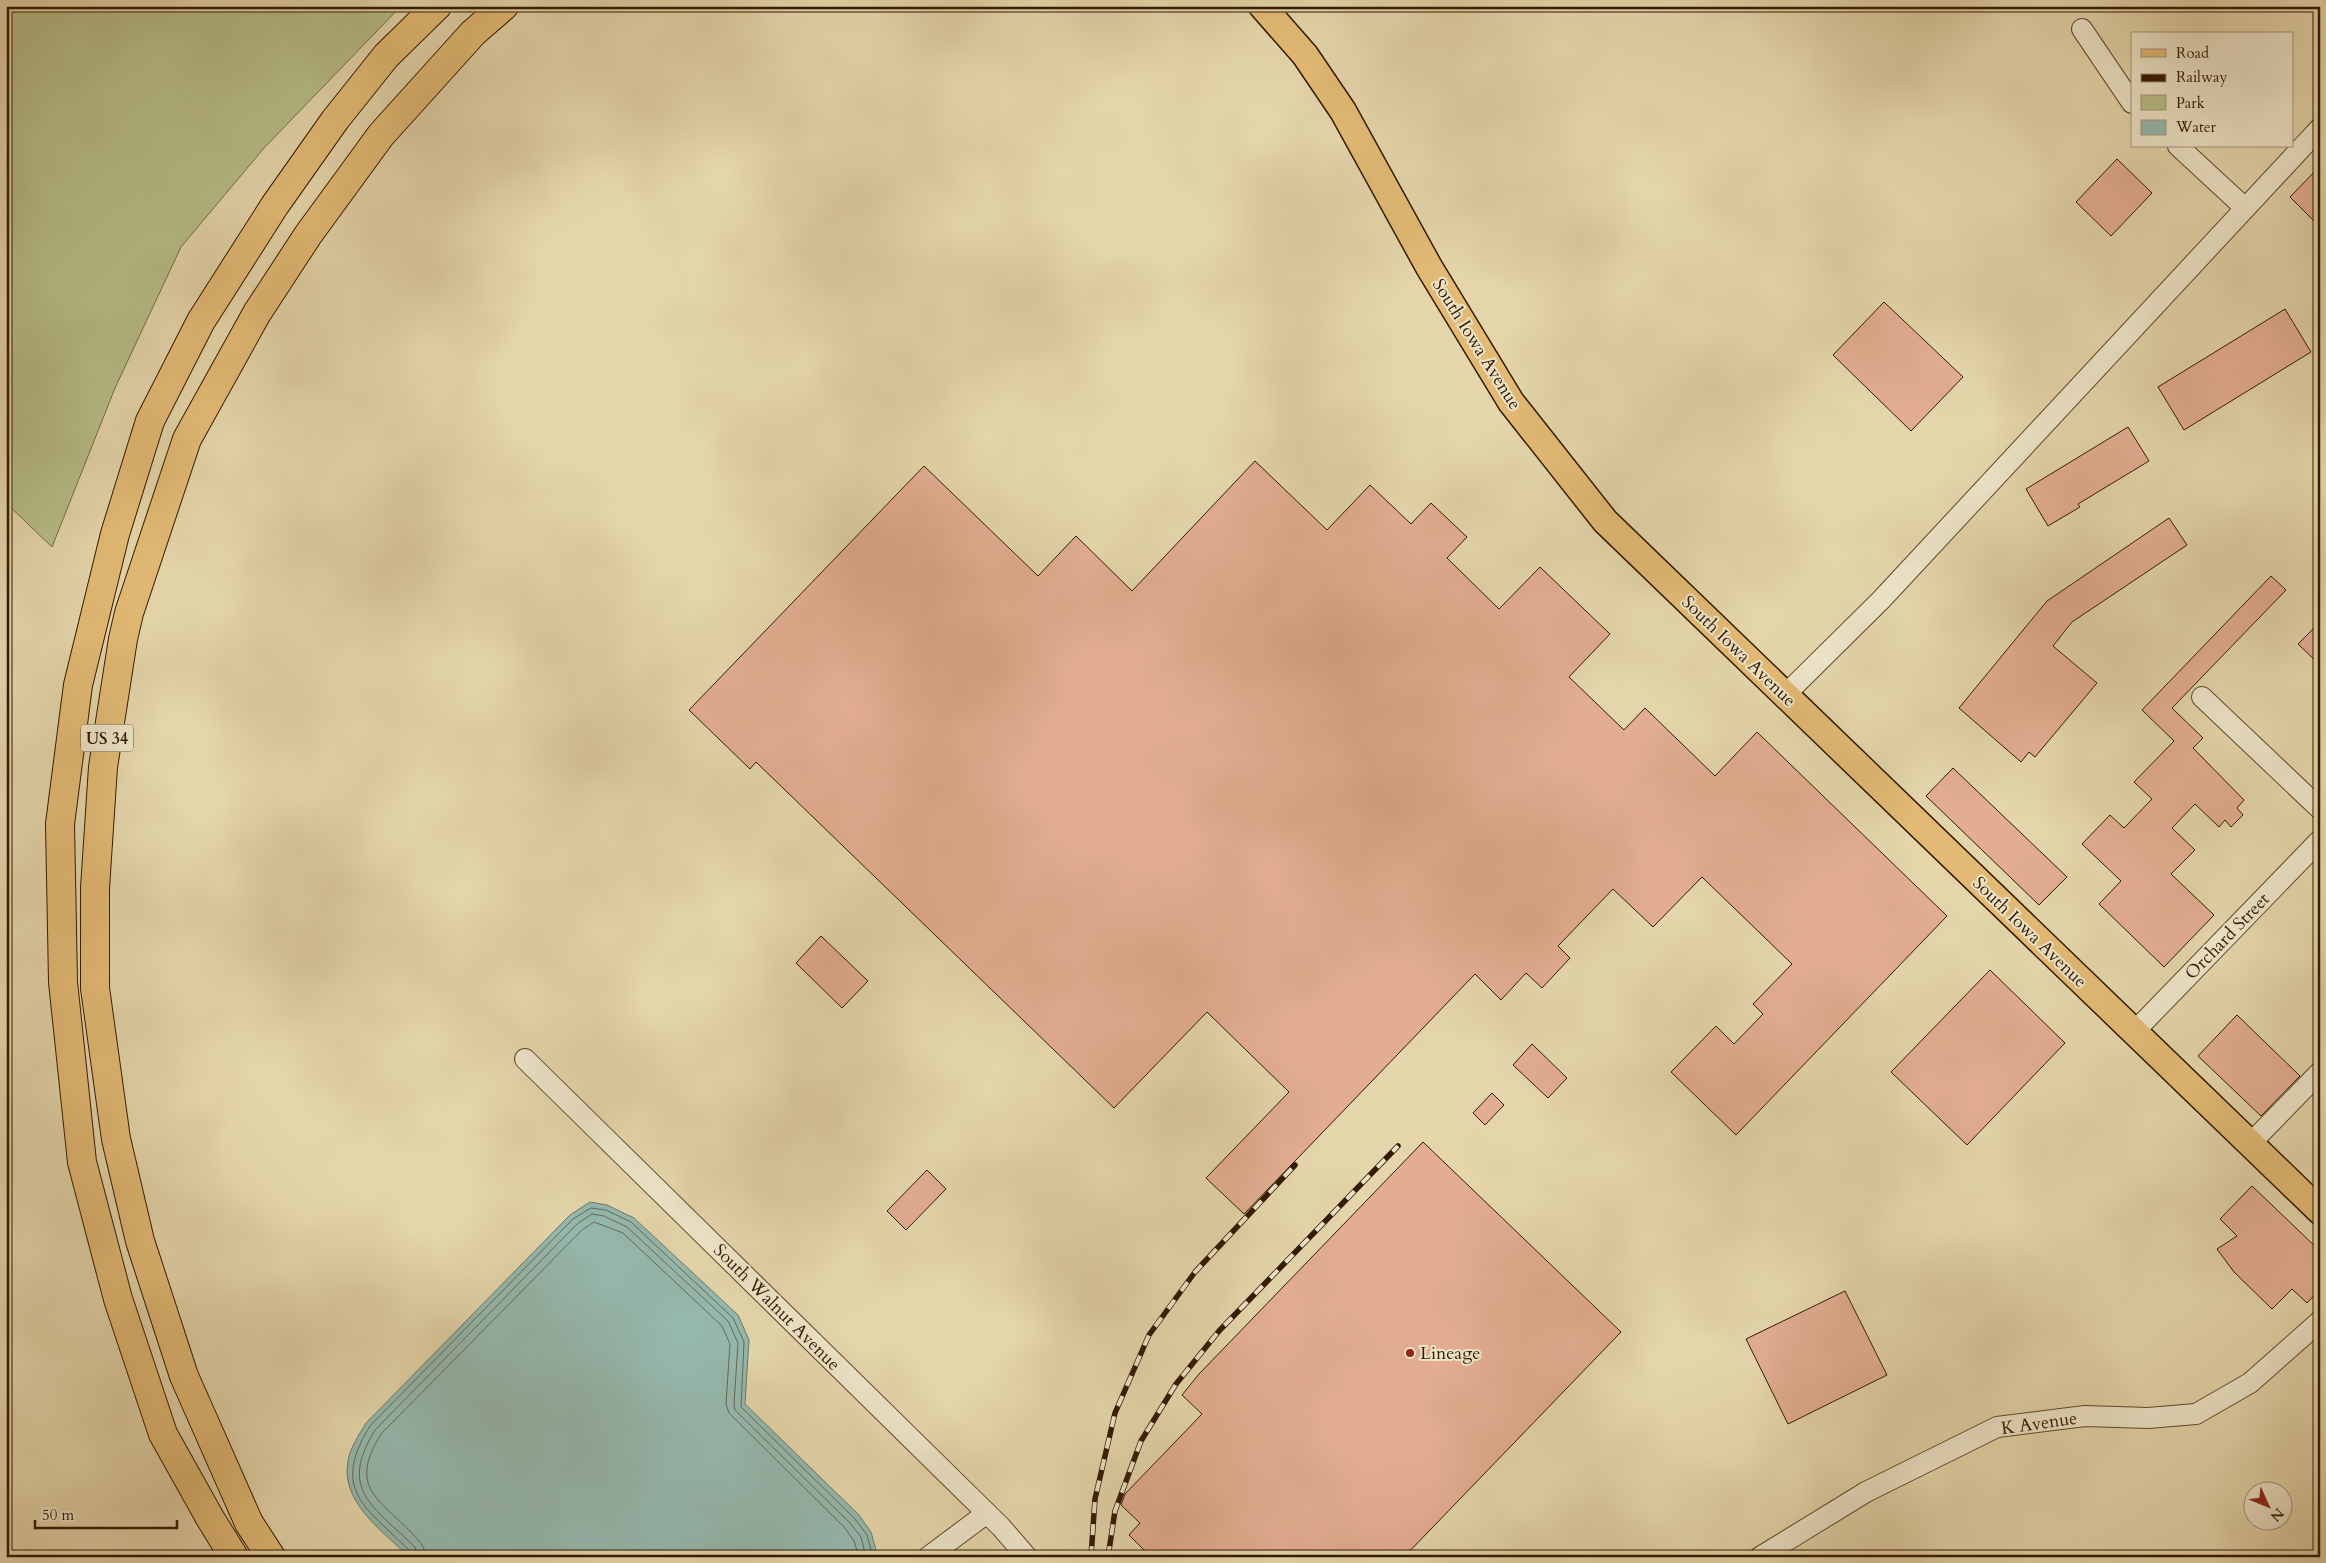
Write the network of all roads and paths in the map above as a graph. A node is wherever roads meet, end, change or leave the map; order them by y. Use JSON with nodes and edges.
{"nodes":[{"id":1,"x":437,"y":6,"type":"edge"},
{"id":2,"x":504,"y":6,"type":"edge"},
{"id":3,"x":1262,"y":6,"type":"edge"},
{"id":4,"x":2082,"y":29,"type":"dead end"},
{"id":5,"x":2131,"y":102,"type":"edge"},
{"id":6,"x":2320,"y":128,"type":"edge"},
{"id":7,"x":2180,"y":148,"type":"edge"},
{"id":8,"x":2245,"y":208,"type":"junction"},
{"id":9,"x":1785,"y":695,"type":"junction"},
{"id":10,"x":2202,"y":697,"type":"dead end"},
{"id":11,"x":2320,"y":809,"type":"edge"},
{"id":12,"x":2320,"y":840,"type":"edge"},
{"id":13,"x":2134,"y":1032,"type":"junction"},
{"id":14,"x":525,"y":1059,"type":"dead end"},
{"id":15,"x":2320,"y":1072,"type":"edge"},
{"id":16,"x":2250,"y":1144,"type":"junction"},
{"id":17,"x":2320,"y":1211,"type":"edge"},
{"id":18,"x":2320,"y":1321,"type":"edge"},
{"id":19,"x":987,"y":1513,"type":"junction"},
{"id":20,"x":234,"y":1557,"type":"edge"},
{"id":21,"x":270,"y":1557,"type":"edge"},
{"id":22,"x":928,"y":1557,"type":"edge"},
{"id":23,"x":1027,"y":1557,"type":"edge"},
{"id":24,"x":1760,"y":1557,"type":"edge"}],
"edges":[{"from":1,"to":20,"type":"highway","number":"US 34"},
{"from":2,"to":21,"type":"highway","number":"US 34"},
{"from":3,"to":9,"type":"main road","name":"South Iowa Avenue"},
{"from":4,"to":5,"type":"street"},
{"from":6,"to":8,"type":"street"},
{"from":7,"to":8,"type":"street"},
{"from":8,"to":9,"type":"street"},
{"from":9,"to":13,"type":"main road","name":"South Iowa Avenue"},
{"from":10,"to":11,"type":"street"},
{"from":12,"to":13,"type":"street","name":"Orchard Street"},
{"from":13,"to":16,"type":"main road","name":"South Iowa Avenue"},
{"from":14,"to":19,"type":"street","name":"South Walnut Avenue"},
{"from":15,"to":16,"type":"street"},
{"from":16,"to":17,"type":"main road","name":"South Iowa Avenue"},
{"from":18,"to":24,"type":"street","name":"K Avenue"},
{"from":19,"to":22,"type":"street"},
{"from":19,"to":23,"type":"street","name":"South Walnut Avenue"}]}
